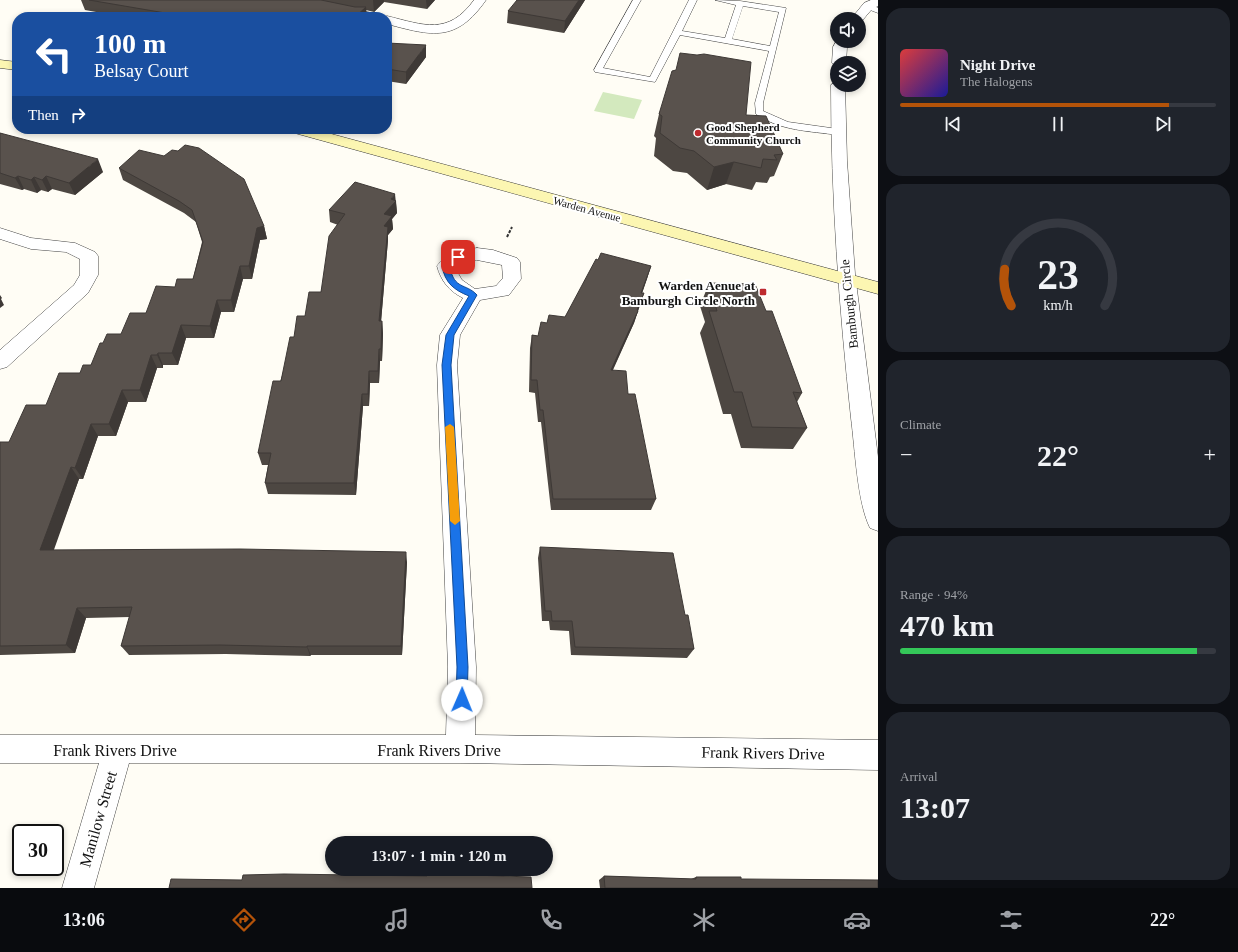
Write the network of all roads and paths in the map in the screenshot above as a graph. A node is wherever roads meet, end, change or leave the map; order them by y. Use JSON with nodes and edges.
{"nodes":[{"id":1,"x":294,"y":0,"type":"edge"},
{"id":2,"x":480,"y":0,"type":"edge"},
{"id":3,"x":637,"y":0,"type":"edge"},
{"id":4,"x":693,"y":0,"type":"edge"},
{"id":5,"x":719,"y":0,"type":"edge"},
{"id":6,"x":740,"y":3,"type":"junction"},
{"id":7,"x":350,"y":12,"type":"edge"},
{"id":8,"x":392,"y":21,"type":"edge"},
{"id":9,"x":678,"y":32,"type":"junction"},
{"id":10,"x":728,"y":41,"type":"junction"},
{"id":11,"x":773,"y":49,"type":"junction"},
{"id":12,"x":0,"y":64,"type":"edge"},
{"id":13,"x":12,"y":65,"type":"edge"},
{"id":14,"x":838,"y":92,"type":"edge"},
{"id":15,"x":838,"y":132,"type":"junction"},
{"id":16,"x":314,"y":134,"type":"edge"},
{"id":17,"x":0,"y":233,"type":"edge"},
{"id":18,"x":846,"y":280,"type":"junction"},
{"id":19,"x":878,"y":288,"type":"edge"},
{"id":20,"x":474,"y":295,"type":"dead end"},
{"id":21,"x":0,"y":362,"type":"edge"},
{"id":22,"x":878,"y":521,"type":"edge"},
{"id":23,"x":0,"y":749,"type":"edge"},
{"id":24,"x":460,"y":749,"type":"junction"},
{"id":25,"x":118,"y":750,"type":"junction"},
{"id":26,"x":878,"y":754,"type":"edge"},
{"id":27,"x":78,"y":888,"type":"edge"}],
"edges":[{"from":1,"to":7,"type":"street"},
{"from":2,"to":8,"type":"street"},
{"from":3,"to":9,"type":"lane"},
{"from":4,"to":9,"type":"lane"},
{"from":5,"to":6,"type":"lane"},
{"from":6,"to":10,"type":"lane"},
{"from":6,"to":11,"type":"lane"},
{"from":9,"to":10,"type":"lane"},
{"from":10,"to":11,"type":"lane"},
{"from":11,"to":15,"type":"lane"},
{"from":12,"to":13,"type":"main road"},
{"from":14,"to":15,"type":"street","name":"Bamburgh Circle"},
{"from":15,"to":18,"type":"street","name":"Bamburgh Circle"},
{"from":16,"to":18,"type":"main road","name":"Warden Avenue"},
{"from":17,"to":21,"type":"street"},
{"from":18,"to":19,"type":"main road","name":"Warden Avenue"},
{"from":18,"to":22,"type":"street","name":"Bamburgh Circle"},
{"from":20,"to":24,"type":"street"},
{"from":23,"to":25,"type":"street","name":"Frank Rivers Drive"},
{"from":24,"to":25,"type":"street","name":"Frank Rivers Drive"},
{"from":24,"to":26,"type":"street","name":"Frank Rivers Drive"},
{"from":25,"to":27,"type":"street","name":"Manilow Street"}]}
